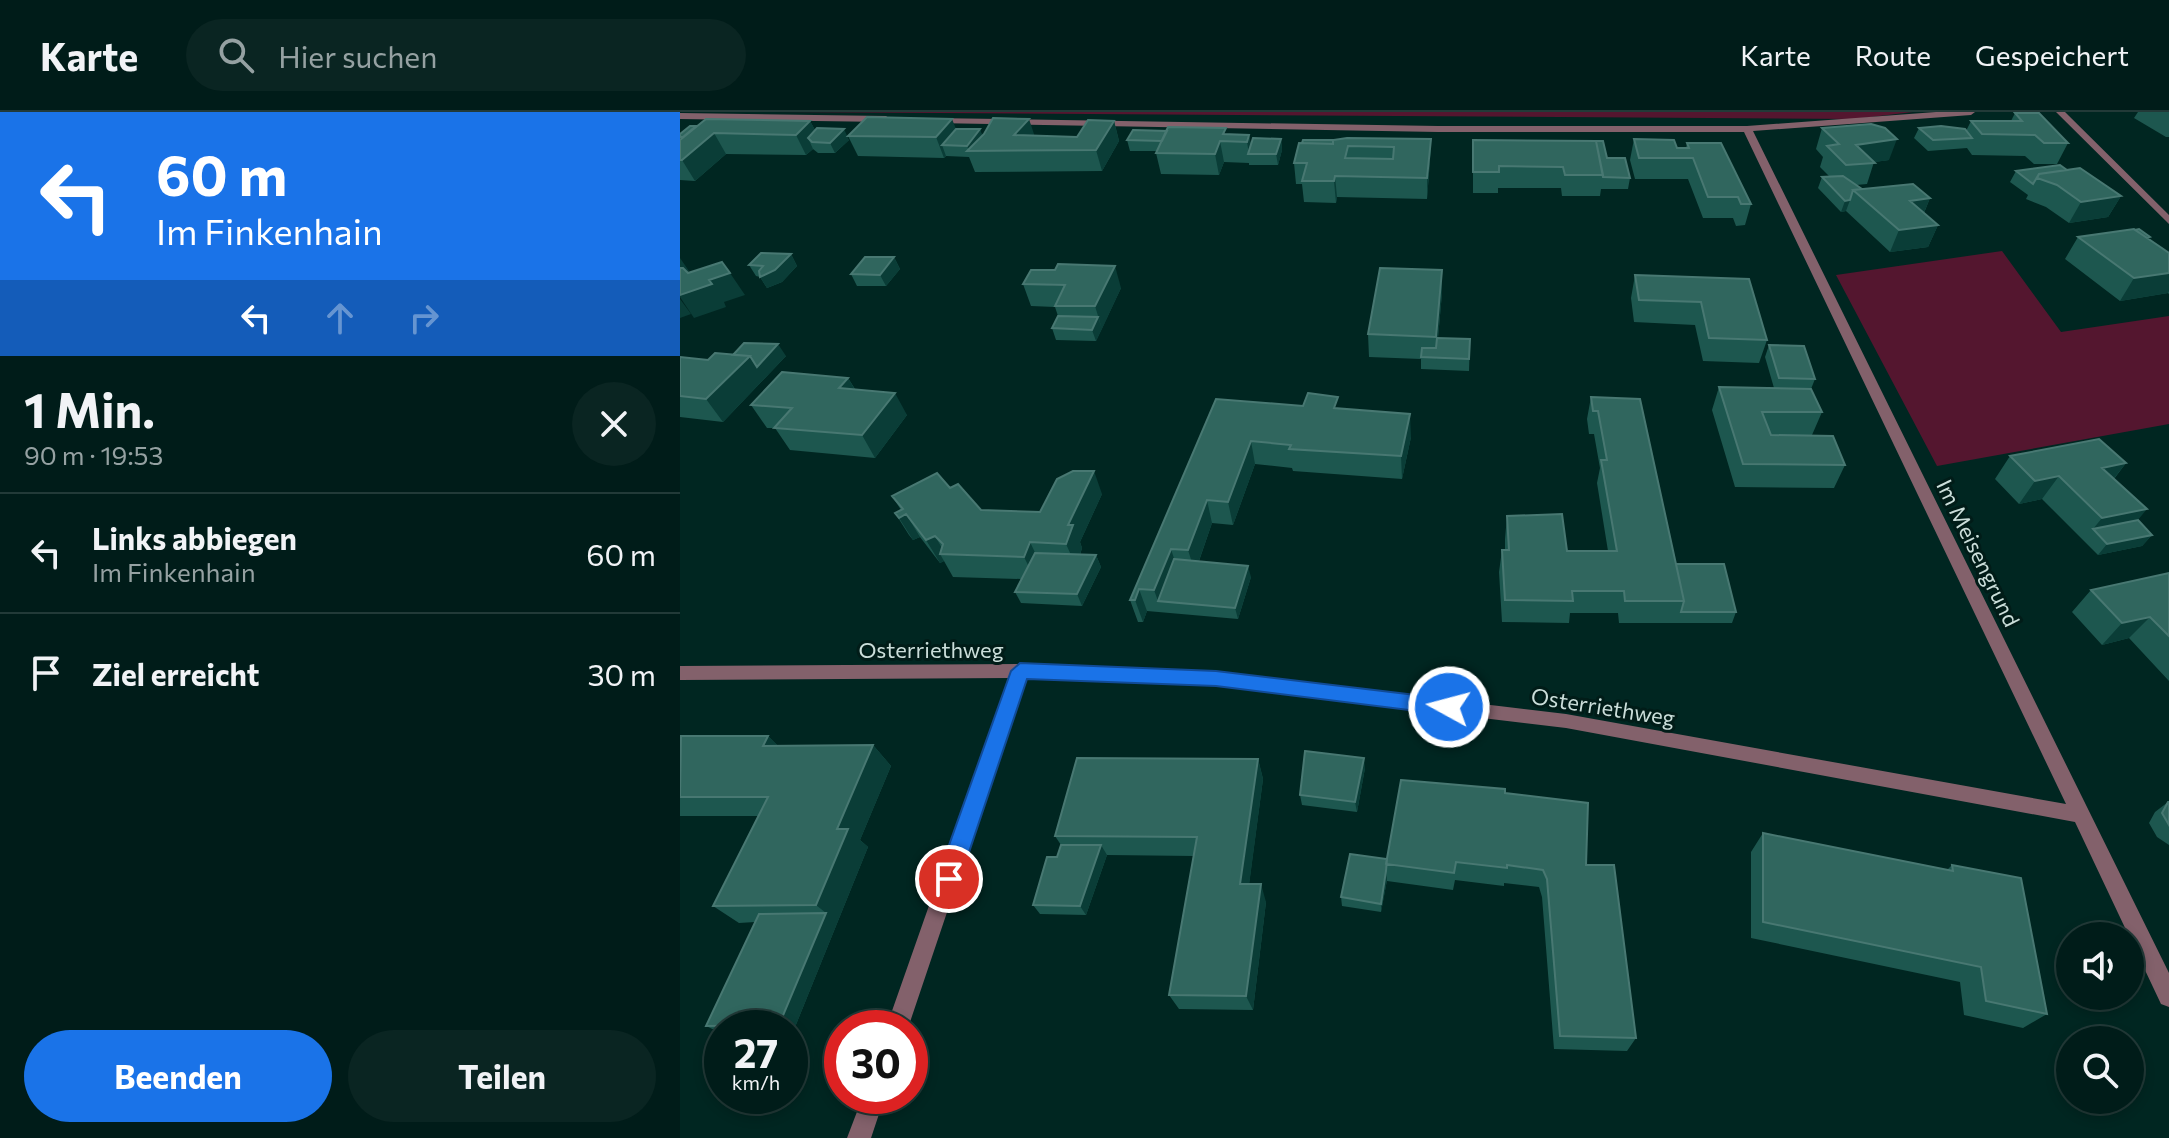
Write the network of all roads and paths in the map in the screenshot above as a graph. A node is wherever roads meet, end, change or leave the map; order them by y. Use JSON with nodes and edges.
{"nodes":[{"id":1,"x":1971,"y":112,"type":"edge"},
{"id":2,"x":2060,"y":112,"type":"edge"},
{"id":3,"x":680,"y":116,"type":"edge"},
{"id":4,"x":891,"y":119,"type":"edge"},
{"id":5,"x":922,"y":120,"type":"edge"},
{"id":6,"x":1747,"y":129,"type":"junction"},
{"id":7,"x":2169,"y":221,"type":"edge"},
{"id":8,"x":1020,"y":671,"type":"junction"},
{"id":9,"x":680,"y":673,"type":"edge"},
{"id":10,"x":2082,"y":815,"type":"junction"},
{"id":11,"x":2169,"y":996,"type":"edge"},
{"id":12,"x":903,"y":1010,"type":"edge"},
{"id":13,"x":868,"y":1114,"type":"edge"},
{"id":14,"x":859,"y":1138,"type":"edge"}],
"edges":[{"from":1,"to":6,"type":"street"},
{"from":2,"to":7,"type":"street"},
{"from":3,"to":4,"type":"street"},
{"from":5,"to":6,"type":"street"},
{"from":6,"to":10,"type":"street","name":"Im Meisengrund"},
{"from":8,"to":9,"type":"street","name":"Osterriethweg"},
{"from":8,"to":10,"type":"street","name":"Osterriethweg"},
{"from":8,"to":12,"type":"street"},
{"from":10,"to":11,"type":"street","name":"Im Meisengrund"},
{"from":13,"to":14,"type":"street"}]}
